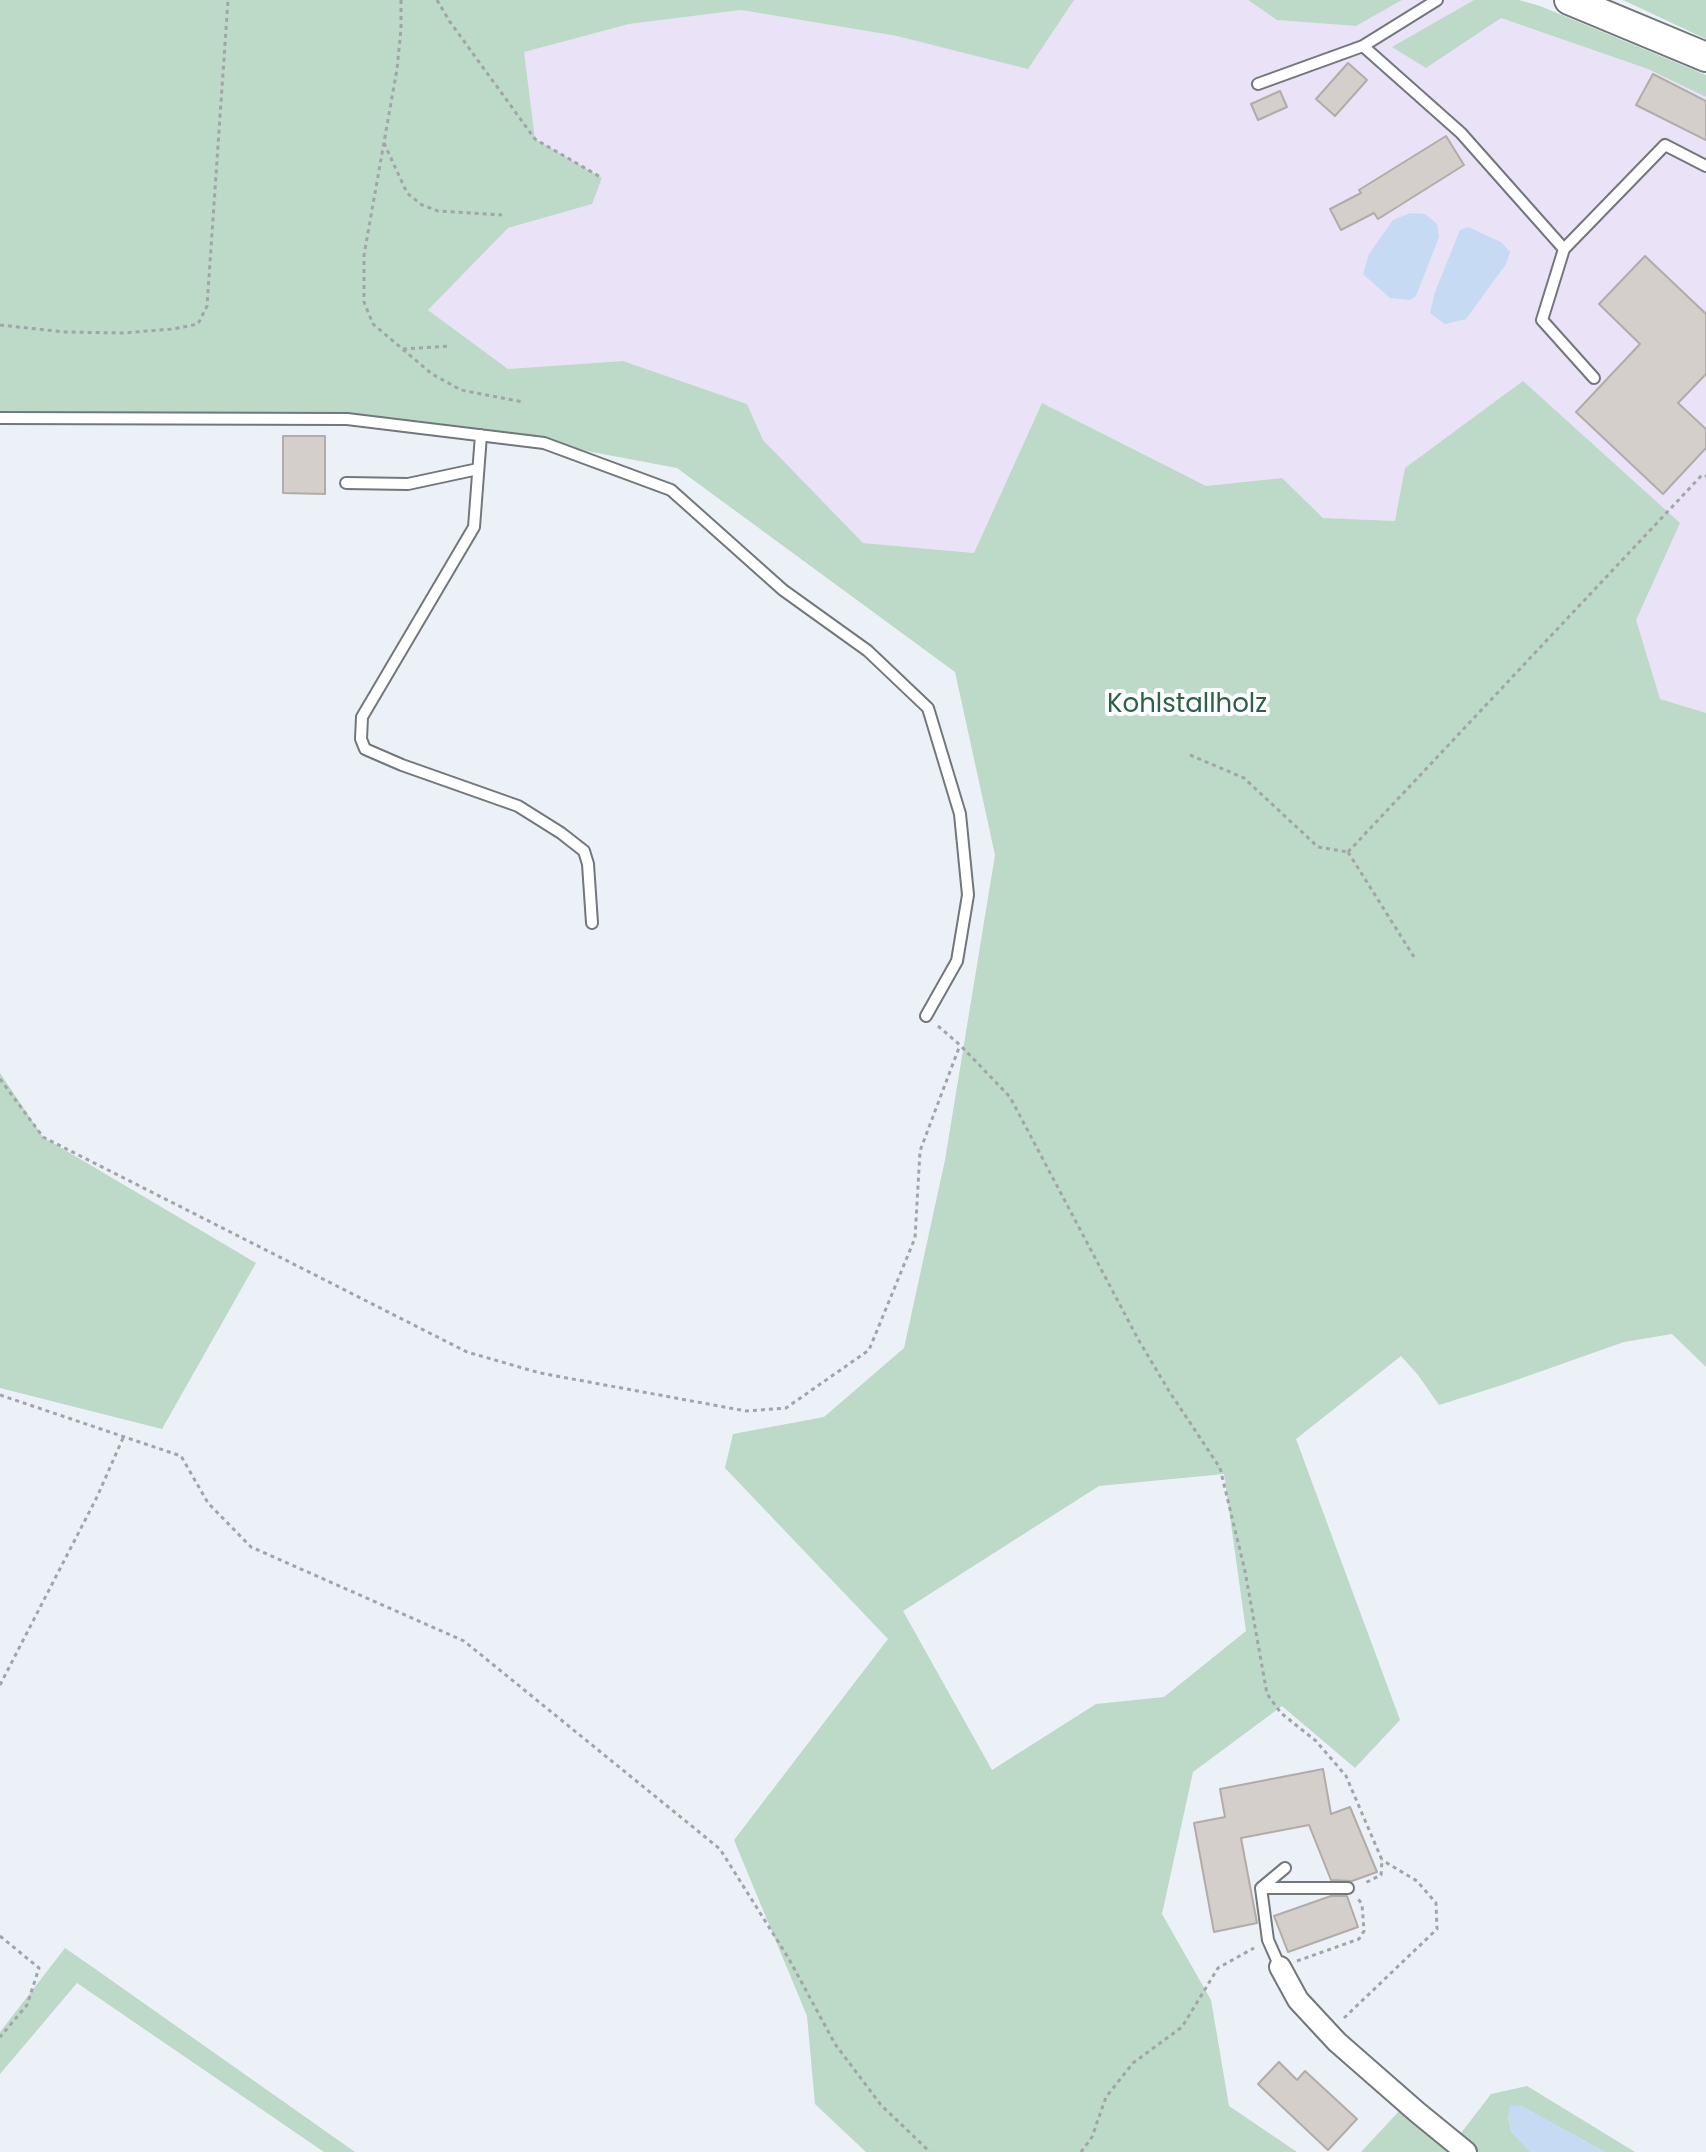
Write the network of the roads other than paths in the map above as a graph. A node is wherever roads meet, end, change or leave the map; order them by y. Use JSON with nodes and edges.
{"nodes":[{"id":1,"x":1437,"y":0,"type":"edge"},
{"id":2,"x":1569,"y":0,"type":"edge"},
{"id":3,"x":1363,"y":46,"type":"junction"},
{"id":4,"x":1706,"y":57,"type":"edge"},
{"id":5,"x":1258,"y":84,"type":"dead end"},
{"id":6,"x":1706,"y":166,"type":"edge"},
{"id":7,"x":1564,"y":249,"type":"junction"},
{"id":8,"x":1594,"y":378,"type":"dead end"},
{"id":9,"x":0,"y":418,"type":"edge"},
{"id":10,"x":481,"y":435,"type":"junction"},
{"id":11,"x":478,"y":469,"type":"junction"},
{"id":12,"x":346,"y":483,"type":"dead end"},
{"id":13,"x":592,"y":923,"type":"dead end"},
{"id":14,"x":926,"y":1016,"type":"road end"},
{"id":15,"x":1285,"y":1868,"type":"dead end"},
{"id":16,"x":1261,"y":1888,"type":"junction"},
{"id":17,"x":1348,"y":1888,"type":"road end"},
{"id":18,"x":1280,"y":1967,"type":"joint"},
{"id":19,"x":1466,"y":2152,"type":"edge"}],
"edges":[{"from":1,"to":3,"type":"lane"},
{"from":2,"to":4,"type":"main road"},
{"from":3,"to":5,"type":"lane"},
{"from":3,"to":7,"type":"lane"},
{"from":6,"to":7,"type":"lane"},
{"from":7,"to":8,"type":"lane"},
{"from":9,"to":10,"type":"lane"},
{"from":10,"to":11,"type":"lane"},
{"from":10,"to":14,"type":"lane"},
{"from":11,"to":12,"type":"lane"},
{"from":11,"to":13,"type":"lane"},
{"from":15,"to":16,"type":"lane"},
{"from":16,"to":17,"type":"lane"},
{"from":16,"to":18,"type":"lane"},
{"from":18,"to":19,"type":"street"}]}
